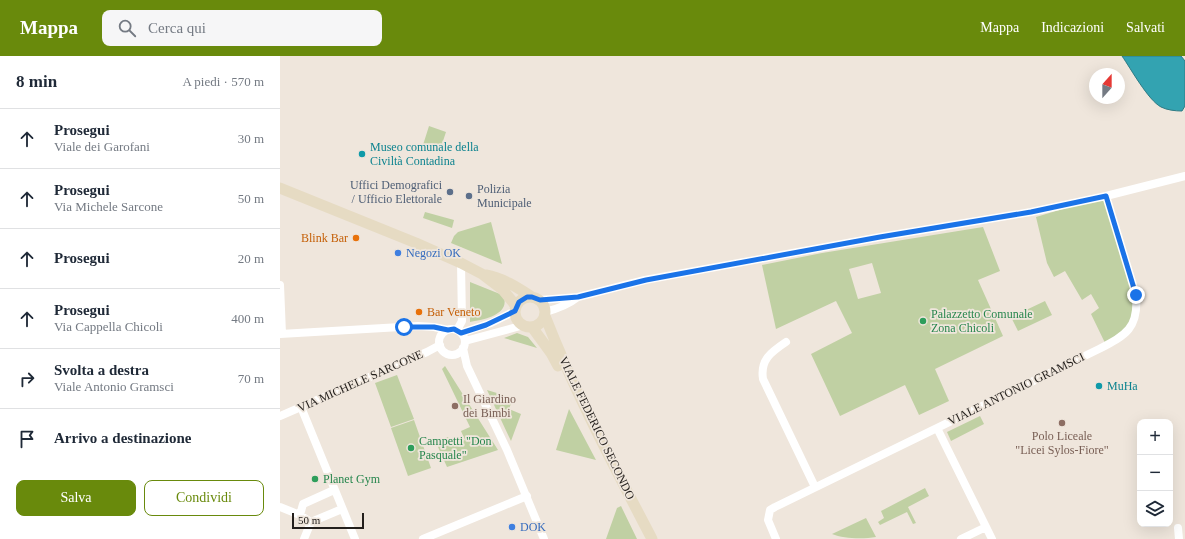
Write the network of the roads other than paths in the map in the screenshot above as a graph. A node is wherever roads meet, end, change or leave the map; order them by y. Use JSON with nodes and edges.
{"nodes":[{"id":1,"x":1185,"y":176,"type":"edge"},
{"id":2,"x":280,"y":190,"type":"edge"},
{"id":3,"x":1106,"y":196,"type":"junction"},
{"id":4,"x":461,"y":263,"type":"junction"},
{"id":5,"x":482,"y":274,"type":"junction"},
{"id":6,"x":280,"y":284,"type":"edge"},
{"id":7,"x":578,"y":297,"type":"junction"},
{"id":8,"x":536,"y":299,"type":"junction"},
{"id":9,"x":516,"y":309,"type":"junction"},
{"id":10,"x":545,"y":314,"type":"junction"},
{"id":11,"x":528,"y":326,"type":"junction"},
{"id":12,"x":448,"y":330,"type":"junction"},
{"id":13,"x":459,"y":331,"type":"junction"},
{"id":14,"x":281,"y":334,"type":"edge"},
{"id":15,"x":786,"y":342,"type":"dead end"},
{"id":16,"x":440,"y":345,"type":"junction"},
{"id":17,"x":464,"y":345,"type":"junction"},
{"id":18,"x":300,"y":407,"type":"junction"},
{"id":19,"x":280,"y":416,"type":"edge"},
{"id":20,"x":937,"y":428,"type":"junction"},
{"id":21,"x":815,"y":487,"type":"junction"},
{"id":22,"x":334,"y":490,"type":"junction"},
{"id":23,"x":527,"y":496,"type":"junction"},
{"id":24,"x":280,"y":508,"type":"edge"},
{"id":25,"x":342,"y":509,"type":"junction"},
{"id":26,"x":300,"y":515,"type":"junction"},
{"id":27,"x":311,"y":522,"type":"junction"},
{"id":28,"x":986,"y":527,"type":"junction"},
{"id":29,"x":1178,"y":528,"type":"dead end"},
{"id":30,"x":304,"y":539,"type":"edge"},
{"id":31,"x":355,"y":539,"type":"edge"},
{"id":32,"x":423,"y":539,"type":"edge"},
{"id":33,"x":544,"y":539,"type":"edge"},
{"id":34,"x":643,"y":539,"type":"edge"},
{"id":35,"x":652,"y":539,"type":"edge"},
{"id":36,"x":776,"y":539,"type":"edge"},
{"id":37,"x":961,"y":539,"type":"edge"},
{"id":38,"x":992,"y":539,"type":"edge"},
{"id":39,"x":1179,"y":539,"type":"edge"}],
"edges":[{"from":1,"to":3,"type":"street"},
{"from":2,"to":4,"type":"main road"},
{"from":3,"to":7,"type":"street"},
{"from":3,"to":20,"type":"street","name":"VIALE ANTONIO GRAMSCI"},
{"from":4,"to":5,"type":"main road"},
{"from":4,"to":13,"type":"street"},
{"from":5,"to":8,"type":"main road"},
{"from":5,"to":9,"type":"main road"},
{"from":6,"to":14,"type":"street"},
{"from":7,"to":8,"type":"street"},
{"from":7,"to":10,"type":"street"},
{"from":8,"to":9,"type":"main road"},
{"from":8,"to":10,"type":"main road"},
{"from":9,"to":11,"type":"main road"},
{"from":9,"to":13,"type":"street"},
{"from":10,"to":11,"type":"main road"},
{"from":10,"to":35,"type":"main road","name":"VIALE FEDERICO SECONDO"},
{"from":11,"to":17,"type":"street"},
{"from":11,"to":34,"type":"main road","name":"VIALE FEDERICO SECONDO"},
{"from":12,"to":13,"type":"street"},
{"from":12,"to":14,"type":"street"},
{"from":12,"to":16,"type":"street"},
{"from":13,"to":17,"type":"street"},
{"from":15,"to":21,"type":"street"},
{"from":16,"to":17,"type":"street"},
{"from":16,"to":18,"type":"street","name":"VIA MICHELE SARCONE"},
{"from":17,"to":23,"type":"street"},
{"from":18,"to":19,"type":"street","name":"VIA MICHELE SARCONE"},
{"from":18,"to":22,"type":"street"},
{"from":20,"to":21,"type":"street","name":"VIALE ANTONIO GRAMSCI"},
{"from":20,"to":28,"type":"street"},
{"from":21,"to":36,"type":"street","name":"VIALE ANTONIO GRAMSCI"},
{"from":22,"to":25,"type":"street"},
{"from":22,"to":26,"type":"street"},
{"from":23,"to":32,"type":"street"},
{"from":23,"to":33,"type":"street"},
{"from":24,"to":26,"type":"street"},
{"from":25,"to":27,"type":"street"},
{"from":25,"to":31,"type":"street"},
{"from":26,"to":27,"type":"street"},
{"from":27,"to":30,"type":"street"},
{"from":28,"to":37,"type":"street"},
{"from":28,"to":38,"type":"street"},
{"from":29,"to":39,"type":"street"}]}
